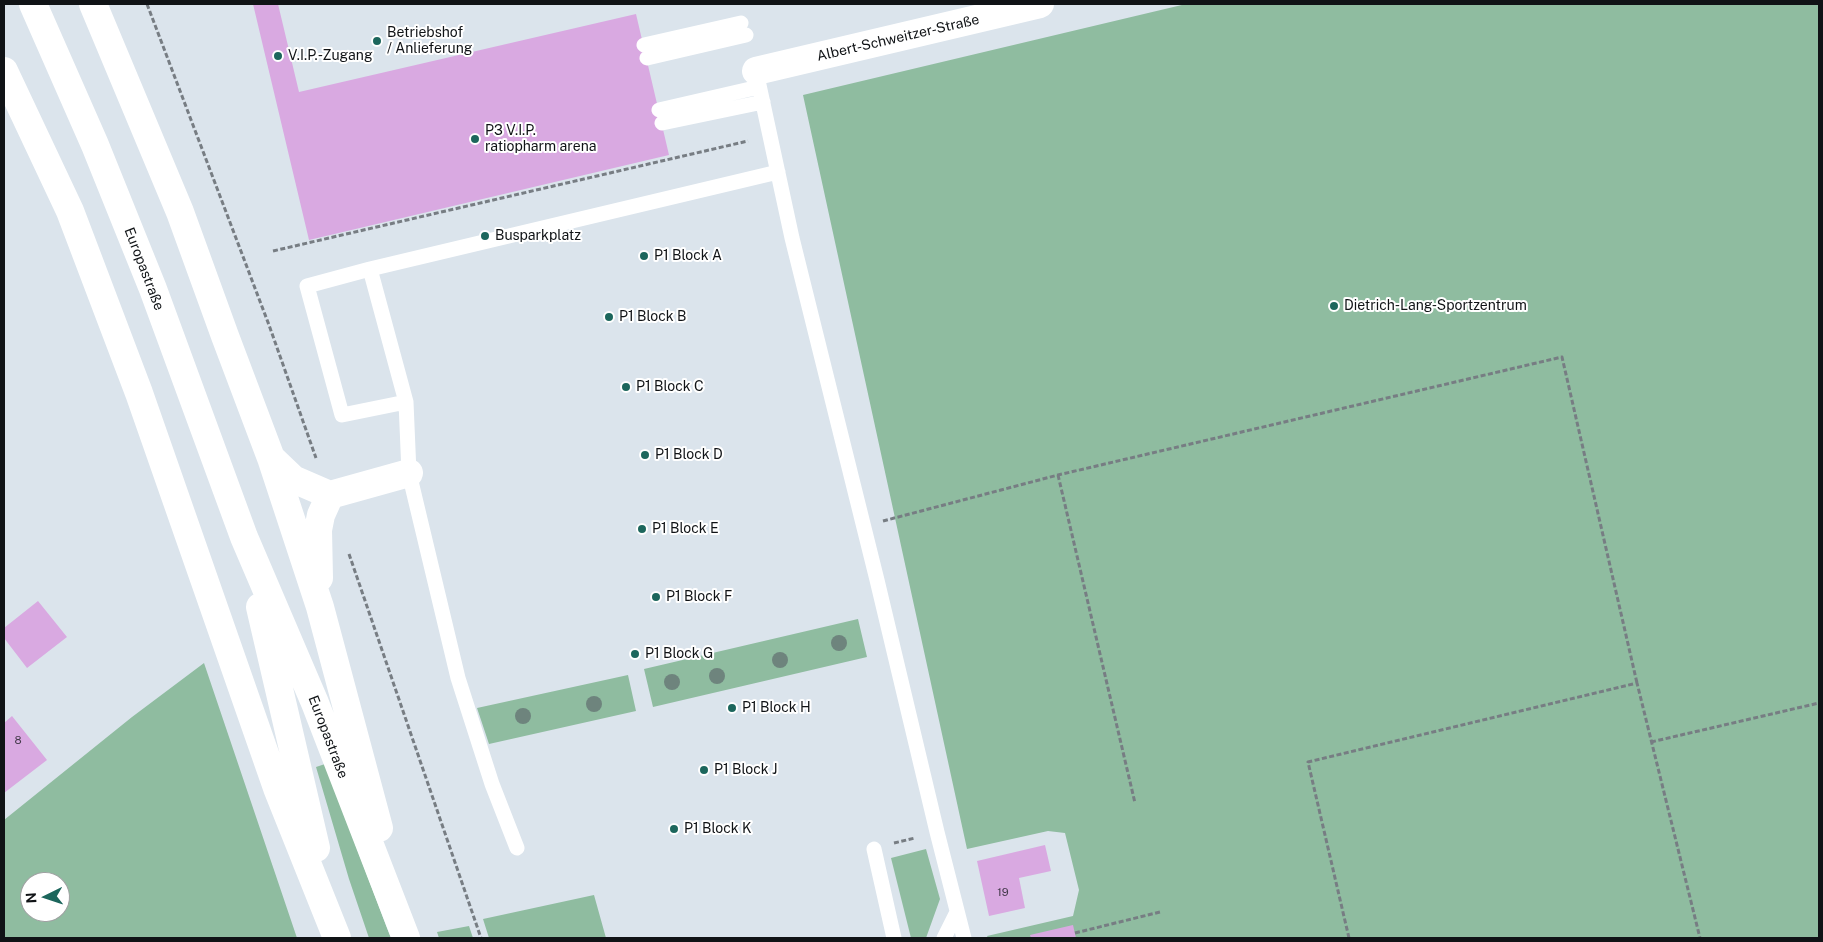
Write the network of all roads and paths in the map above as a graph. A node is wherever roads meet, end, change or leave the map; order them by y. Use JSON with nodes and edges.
{"nodes":[{"id":1,"x":33,"y":4,"type":"edge"},
{"id":2,"x":93,"y":4,"type":"edge"},
{"id":3,"x":146,"y":4,"type":"edge"},
{"id":4,"x":1040,"y":4,"type":"edge"},
{"id":5,"x":645,"y":52,"type":"joint"},
{"id":6,"x":4,"y":71,"type":"edge"},
{"id":7,"x":759,"y":86,"type":"junction"},
{"id":8,"x":771,"y":136,"type":"junction"},
{"id":9,"x":778,"y":172,"type":"junction"},
{"id":10,"x":273,"y":251,"type":"dead end"},
{"id":11,"x":370,"y":269,"type":"junction"},
{"id":12,"x":406,"y":402,"type":"junction"},
{"id":13,"x":272,"y":458,"type":"junction"},
{"id":14,"x":409,"y":473,"type":"junction"},
{"id":15,"x":1058,"y":475,"type":"junction"},
{"id":16,"x":330,"y":496,"type":"junction"},
{"id":17,"x":863,"y":525,"type":"junction"},
{"id":18,"x":244,"y":537,"type":"junction"},
{"id":19,"x":348,"y":552,"type":"dead end"},
{"id":20,"x":320,"y":607,"type":"junction"},
{"id":21,"x":1637,"y":682,"type":"junction"},
{"id":22,"x":1819,"y":704,"type":"edge"},
{"id":23,"x":1651,"y":742,"type":"junction"},
{"id":24,"x":1134,"y":802,"type":"dead end"},
{"id":25,"x":937,"y":832,"type":"junction"},
{"id":26,"x":517,"y":848,"type":"dead end"},
{"id":27,"x":874,"y":848,"type":"joint"},
{"id":28,"x":957,"y":912,"type":"junction"},
{"id":29,"x":1160,"y":912,"type":"dead end"},
{"id":30,"x":1074,"y":934,"type":"dead end"},
{"id":31,"x":337,"y":938,"type":"edge"},
{"id":32,"x":407,"y":938,"type":"edge"},
{"id":33,"x":481,"y":938,"type":"edge"},
{"id":34,"x":894,"y":938,"type":"edge"},
{"id":35,"x":944,"y":938,"type":"edge"},
{"id":36,"x":964,"y":938,"type":"edge"},
{"id":37,"x":1349,"y":938,"type":"edge"},
{"id":38,"x":1700,"y":938,"type":"edge"}],
"edges":[{"from":1,"to":18,"type":"main road","name":"Europastraße"},
{"from":2,"to":13,"type":"main road"},
{"from":3,"to":16,"type":"path"},
{"from":4,"to":7,"type":"main road","name":"Albert-Schweitzer-Straße"},
{"from":5,"to":5,"type":"lane"},
{"from":6,"to":31,"type":"main road"},
{"from":7,"to":7,"type":"lane"},
{"from":7,"to":8,"type":"lane"},
{"from":8,"to":9,"type":"lane"},
{"from":8,"to":10,"type":"path"},
{"from":9,"to":11,"type":"lane"},
{"from":9,"to":17,"type":"lane"},
{"from":11,"to":12,"type":"lane"},
{"from":11,"to":12,"type":"lane"},
{"from":12,"to":14,"type":"lane"},
{"from":13,"to":16,"type":"main road"},
{"from":13,"to":20,"type":"main road"},
{"from":14,"to":16,"type":"main road"},
{"from":14,"to":26,"type":"lane"},
{"from":15,"to":17,"type":"path"},
{"from":15,"to":21,"type":"path"},
{"from":15,"to":24,"type":"path"},
{"from":16,"to":20,"type":"main road"},
{"from":17,"to":25,"type":"lane"},
{"from":18,"to":31,"type":"main road","name":"Europastraße"},
{"from":18,"to":32,"type":"main road","name":"Europastraße"},
{"from":19,"to":33,"type":"path"},
{"from":20,"to":32,"type":"main road"},
{"from":21,"to":23,"type":"path"},
{"from":21,"to":37,"type":"path"},
{"from":22,"to":23,"type":"path"},
{"from":23,"to":38,"type":"path"},
{"from":25,"to":27,"type":"path"},
{"from":25,"to":28,"type":"lane"},
{"from":27,"to":34,"type":"lane"},
{"from":28,"to":35,"type":"lane"},
{"from":28,"to":36,"type":"lane"},
{"from":29,"to":30,"type":"path"}]}
